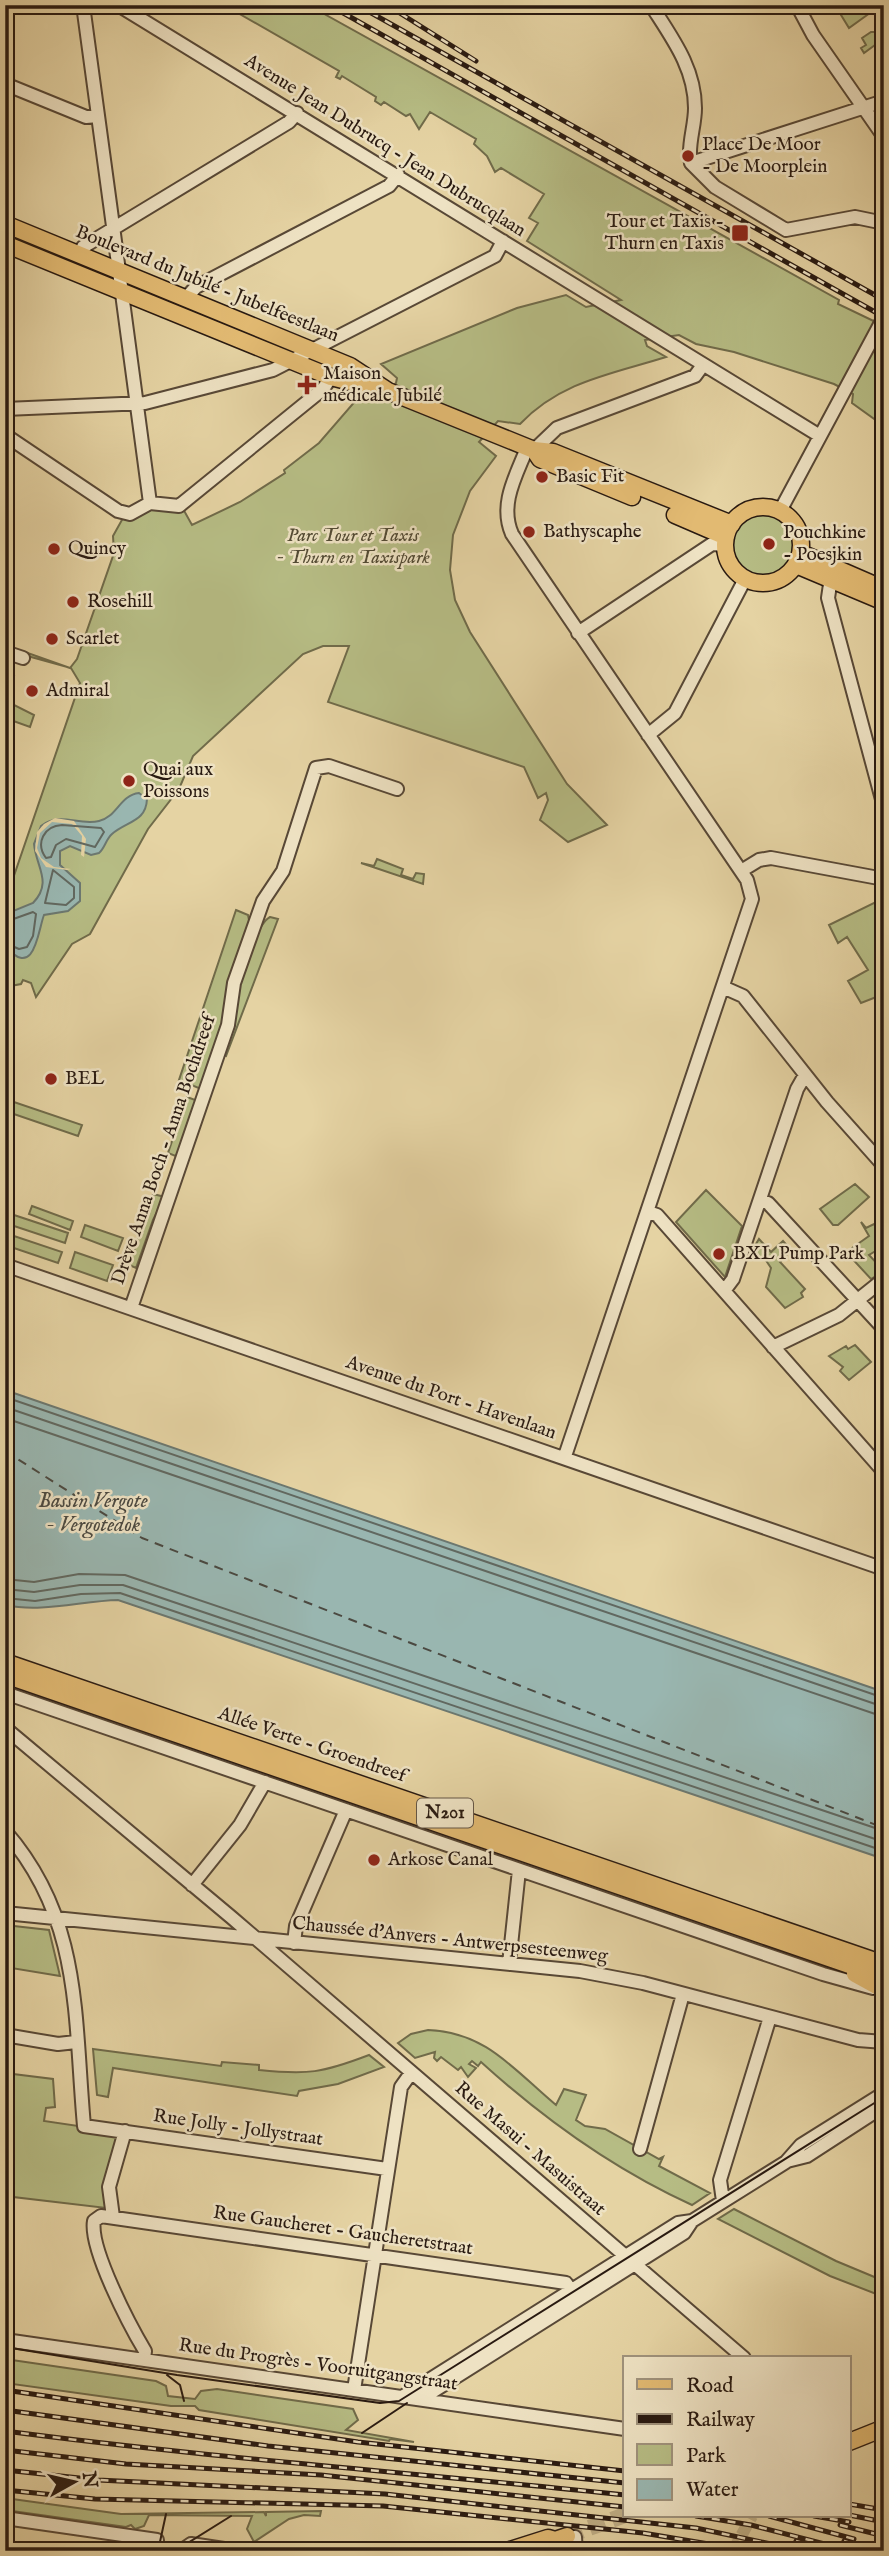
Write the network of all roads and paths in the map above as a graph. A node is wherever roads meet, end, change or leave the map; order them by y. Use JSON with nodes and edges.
{"nodes":[{"id":1,"x":83,"y":5,"type":"edge"},
{"id":2,"x":118,"y":5,"type":"edge"},
{"id":3,"x":651,"y":5,"type":"edge"},
{"id":4,"x":797,"y":5,"type":"edge"},
{"id":5,"x":5,"y":84,"type":"edge"},
{"id":6,"x":884,"y":101,"type":"edge"},
{"id":7,"x":864,"y":107,"type":"junction"},
{"id":8,"x":296,"y":113,"type":"junction"},
{"id":9,"x":98,"y":116,"type":"junction"},
{"id":10,"x":884,"y":137,"type":"edge"},
{"id":11,"x":691,"y":163,"type":"junction"},
{"id":12,"x":398,"y":175,"type":"junction"},
{"id":13,"x":884,"y":223,"type":"edge"},
{"id":14,"x":5,"y":224,"type":"edge"},
{"id":15,"x":113,"y":230,"type":"junction"},
{"id":16,"x":503,"y":242,"type":"junction"},
{"id":17,"x":5,"y":244,"type":"edge"},
{"id":18,"x":80,"y":254,"type":"junction"},
{"id":19,"x":120,"y":272,"type":"junction"},
{"id":20,"x":124,"y":293,"type":"junction"},
{"id":21,"x":186,"y":298,"type":"junction"},
{"id":22,"x":884,"y":317,"type":"edge"},
{"id":23,"x":314,"y":350,"type":"junction"},
{"id":24,"x":292,"y":361,"type":"junction"},
{"id":25,"x":703,"y":365,"type":"junction"},
{"id":26,"x":331,"y":377,"type":"junction"},
{"id":27,"x":387,"y":391,"type":"junction"},
{"id":28,"x":136,"y":405,"type":"junction"},
{"id":29,"x":5,"y":409,"type":"edge"},
{"id":30,"x":5,"y":435,"type":"edge"},
{"id":31,"x":820,"y":436,"type":"junction"},
{"id":32,"x":530,"y":449,"type":"junction"},
{"id":33,"x":150,"y":503,"type":"junction"},
{"id":34,"x":780,"y":511,"type":"junction"},
{"id":35,"x":728,"y":535,"type":"junction"},
{"id":36,"x":799,"y":559,"type":"junction"},
{"id":37,"x":831,"y":573,"type":"junction"},
{"id":38,"x":746,"y":579,"type":"junction"},
{"id":39,"x":884,"y":589,"type":"edge"},
{"id":40,"x":884,"y":601,"type":"edge"},
{"id":41,"x":578,"y":633,"type":"junction"},
{"id":42,"x":5,"y":652,"type":"edge"},
{"id":43,"x":23,"y":659,"type":"dead end"},
{"id":44,"x":648,"y":735,"type":"junction"},
{"id":45,"x":397,"y":789,"type":"dead end"},
{"id":46,"x":884,"y":807,"type":"edge"},
{"id":47,"x":741,"y":872,"type":"junction"},
{"id":48,"x":884,"y":879,"type":"edge"},
{"id":49,"x":724,"y":979,"type":"junction"},
{"id":50,"x":805,"y":1075,"type":"junction"},
{"id":51,"x":884,"y":1166,"type":"edge"},
{"id":52,"x":760,"y":1200,"type":"junction"},
{"id":53,"x":648,"y":1212,"type":"junction"},
{"id":54,"x":5,"y":1265,"type":"edge"},
{"id":55,"x":884,"y":1279,"type":"edge"},
{"id":56,"x":724,"y":1291,"type":"junction"},
{"id":57,"x":857,"y":1300,"type":"junction"},
{"id":58,"x":131,"y":1308,"type":"junction"},
{"id":59,"x":884,"y":1329,"type":"edge"},
{"id":60,"x":774,"y":1347,"type":"junction"},
{"id":61,"x":565,"y":1456,"type":"junction"},
{"id":62,"x":884,"y":1472,"type":"edge"},
{"id":63,"x":884,"y":1569,"type":"edge"},
{"id":64,"x":5,"y":1662,"type":"edge"},
{"id":65,"x":5,"y":1675,"type":"edge"},
{"id":66,"x":5,"y":1693,"type":"edge"},
{"id":67,"x":5,"y":1720,"type":"edge"},
{"id":68,"x":5,"y":1728,"type":"edge"},
{"id":69,"x":19,"y":1737,"type":"junction"},
{"id":70,"x":265,"y":1782,"type":"junction"},
{"id":71,"x":346,"y":1811,"type":"junction"},
{"id":72,"x":5,"y":1831,"type":"edge"},
{"id":73,"x":519,"y":1870,"type":"junction"},
{"id":74,"x":192,"y":1885,"type":"junction"},
{"id":75,"x":223,"y":1910,"type":"junction"},
{"id":76,"x":5,"y":1913,"type":"edge"},
{"id":77,"x":59,"y":1919,"type":"junction"},
{"id":78,"x":208,"y":1934,"type":"junction"},
{"id":79,"x":258,"y":1940,"type":"junction"},
{"id":80,"x":297,"y":1944,"type":"junction"},
{"id":81,"x":509,"y":1964,"type":"junction"},
{"id":82,"x":884,"y":1964,"type":"edge"},
{"id":83,"x":291,"y":1970,"type":"junction"},
{"id":84,"x":881,"y":1985,"type":"edge"},
{"id":85,"x":683,"y":1994,"type":"junction"},
{"id":86,"x":770,"y":2017,"type":"junction"},
{"id":87,"x":5,"y":2035,"type":"edge"},
{"id":88,"x":76,"y":2042,"type":"junction"},
{"id":89,"x":884,"y":2042,"type":"edge"},
{"id":90,"x":411,"y":2073,"type":"junction"},
{"id":91,"x":884,"y":2093,"type":"edge"},
{"id":92,"x":884,"y":2106,"type":"edge"},
{"id":93,"x":125,"y":2131,"type":"junction"},
{"id":94,"x":640,"y":2149,"type":"dead end"},
{"id":95,"x":786,"y":2162,"type":"junction"},
{"id":96,"x":387,"y":2169,"type":"junction"},
{"id":97,"x":723,"y":2202,"type":"junction"},
{"id":98,"x":113,"y":2217,"type":"junction"},
{"id":99,"x":375,"y":2255,"type":"junction"},
{"id":100,"x":630,"y":2260,"type":"junction"},
{"id":101,"x":574,"y":2295,"type":"junction"},
{"id":102,"x":5,"y":2340,"type":"edge"},
{"id":103,"x":742,"y":2356,"type":"edge"},
{"id":104,"x":144,"y":2359,"type":"junction"},
{"id":105,"x":354,"y":2390,"type":"junction"},
{"id":106,"x":402,"y":2397,"type":"junction"},
{"id":107,"x":421,"y":2399,"type":"junction"},
{"id":108,"x":623,"y":2429,"type":"edge"},
{"id":109,"x":882,"y":2430,"type":"edge"},
{"id":110,"x":850,"y":2435,"type":"edge"},
{"id":111,"x":850,"y":2442,"type":"edge"},
{"id":112,"x":5,"y":2518,"type":"edge"},
{"id":113,"x":155,"y":2545,"type":"edge"},
{"id":114,"x":557,"y":2545,"type":"edge"},
{"id":115,"x":186,"y":2548,"type":"edge"},
{"id":116,"x":238,"y":2551,"type":"edge"},
{"id":117,"x":507,"y":2551,"type":"edge"},
{"id":118,"x":576,"y":2551,"type":"edge"}],
"edges":[{"from":1,"to":9,"type":"street"},
{"from":2,"to":8,"type":"street","name":"Avenue Jean Dubrucq - Jean Dubrucqlaan"},
{"from":3,"to":11,"type":"street"},
{"from":4,"to":7,"type":"street"},
{"from":5,"to":9,"type":"street"},
{"from":6,"to":7,"type":"street"},
{"from":7,"to":10,"type":"street"},
{"from":7,"to":11,"type":"street"},
{"from":8,"to":12,"type":"street","name":"Avenue Jean Dubrucq - Jean Dubrucqlaan"},
{"from":8,"to":15,"type":"street"},
{"from":9,"to":15,"type":"street"},
{"from":11,"to":13,"type":"street"},
{"from":12,"to":16,"type":"street","name":"Avenue Jean Dubrucq - Jean Dubrucqlaan"},
{"from":12,"to":21,"type":"street"},
{"from":14,"to":18,"type":"main road","name":"Boulevard du Jubilé - Jubelfeestlaan"},
{"from":15,"to":18,"type":"street"},
{"from":15,"to":19,"type":"street"},
{"from":16,"to":23,"type":"street"},
{"from":16,"to":25,"type":"street","name":"Avenue Jean Dubrucq - Jean Dubrucqlaan"},
{"from":17,"to":20,"type":"main road","name":"Boulevard du Jubilé - Jubelfeestlaan"},
{"from":18,"to":19,"type":"main road","name":"Boulevard du Jubilé - Jubelfeestlaan"},
{"from":19,"to":20,"type":"street"},
{"from":19,"to":21,"type":"main road","name":"Boulevard du Jubilé - Jubelfeestlaan"},
{"from":20,"to":24,"type":"main road","name":"Boulevard du Jubilé - Jubelfeestlaan"},
{"from":20,"to":28,"type":"street"},
{"from":21,"to":23,"type":"main road","name":"Boulevard du Jubilé - Jubelfeestlaan"},
{"from":22,"to":31,"type":"street"},
{"from":23,"to":24,"type":"street"},
{"from":23,"to":27,"type":"main road","name":"Boulevard du Jubilé - Jubelfeestlaan"},
{"from":24,"to":26,"type":"main road","name":"Boulevard du Jubilé - Jubelfeestlaan"},
{"from":24,"to":28,"type":"street"},
{"from":25,"to":31,"type":"street","name":"Avenue Jean Dubrucq - Jean Dubrucqlaan"},
{"from":25,"to":32,"type":"street"},
{"from":26,"to":27,"type":"main road","name":"Boulevard du Jubilé - Jubelfeestlaan"},
{"from":26,"to":33,"type":"street"},
{"from":27,"to":32,"type":"main road","name":"Boulevard du Jubilé - Jubelfeestlaan"},
{"from":28,"to":29,"type":"street"},
{"from":28,"to":33,"type":"street"},
{"from":30,"to":33,"type":"street"},
{"from":31,"to":34,"type":"street"},
{"from":32,"to":35,"type":"main road","name":"Boulevard du Jubilé - Jubelfeestlaan"},
{"from":32,"to":41,"type":"street"},
{"from":34,"to":35,"type":"main road"},
{"from":34,"to":36,"type":"main road"},
{"from":35,"to":38,"type":"main road"},
{"from":35,"to":41,"type":"street"},
{"from":36,"to":37,"type":"main road"},
{"from":36,"to":38,"type":"main road"},
{"from":37,"to":39,"type":"main road"},
{"from":37,"to":40,"type":"main road"},
{"from":37,"to":46,"type":"street"},
{"from":38,"to":44,"type":"street"},
{"from":41,"to":44,"type":"street"},
{"from":42,"to":43,"type":"street"},
{"from":44,"to":47,"type":"street"},
{"from":45,"to":58,"type":"street","name":"Drève Anna Boch - Anna Bochdreef"},
{"from":47,"to":48,"type":"street"},
{"from":47,"to":49,"type":"street"},
{"from":49,"to":50,"type":"street"},
{"from":49,"to":53,"type":"street"},
{"from":50,"to":51,"type":"street"},
{"from":50,"to":52,"type":"street"},
{"from":52,"to":56,"type":"street"},
{"from":52,"to":57,"type":"street"},
{"from":53,"to":56,"type":"street"},
{"from":53,"to":61,"type":"street"},
{"from":54,"to":58,"type":"street","name":"Avenue du Port - Havenlaan"},
{"from":55,"to":57,"type":"street"},
{"from":56,"to":60,"type":"street"},
{"from":57,"to":59,"type":"street"},
{"from":57,"to":60,"type":"street"},
{"from":58,"to":61,"type":"street","name":"Avenue du Port - Havenlaan"},
{"from":60,"to":62,"type":"street"},
{"from":61,"to":63,"type":"street","name":"Avenue du Port - Havenlaan"},
{"from":64,"to":82,"type":"main road","name":"Allée Verte - Groendreef","number":"N201"},
{"from":65,"to":84,"type":"main road","name":"Allée Verte - Groendreef","number":"N201"},
{"from":66,"to":70,"type":"street"},
{"from":67,"to":69,"type":"street","name":"Rue Masui - Masuistraat"},
{"from":68,"to":69,"type":"street","name":"Rue Masui - Masuistraat"},
{"from":69,"to":74,"type":"street","name":"Rue Masui - Masuistraat"},
{"from":70,"to":71,"type":"street"},
{"from":70,"to":74,"type":"street"},
{"from":71,"to":73,"type":"street"},
{"from":71,"to":80,"type":"street"},
{"from":72,"to":77,"type":"street"},
{"from":73,"to":81,"type":"street"},
{"from":73,"to":84,"type":"street"},
{"from":74,"to":75,"type":"street","name":"Rue Masui - Masuistraat"},
{"from":75,"to":78,"type":"street"},
{"from":75,"to":79,"type":"street","name":"Rue Masui - Masuistraat"},
{"from":76,"to":77,"type":"street","name":"Chaussée d'Anvers - Antwerpsesteenweg"},
{"from":77,"to":78,"type":"street","name":"Chaussée d'Anvers - Antwerpsesteenweg"},
{"from":77,"to":88,"type":"street"},
{"from":78,"to":79,"type":"street","name":"Chaussée d'Anvers - Antwerpsesteenweg"},
{"from":79,"to":80,"type":"street","name":"Chaussée d'Anvers - Antwerpsesteenweg"},
{"from":79,"to":83,"type":"street","name":"Rue Masui - Masuistraat"},
{"from":80,"to":81,"type":"street","name":"Chaussée d'Anvers - Antwerpsesteenweg"},
{"from":80,"to":83,"type":"street"},
{"from":81,"to":85,"type":"street","name":"Chaussée d'Anvers - Antwerpsesteenweg"},
{"from":83,"to":90,"type":"street","name":"Rue Masui - Masuistraat"},
{"from":85,"to":86,"type":"street","name":"Chaussée d'Anvers - Antwerpsesteenweg"},
{"from":85,"to":94,"type":"street"},
{"from":86,"to":89,"type":"street","name":"Chaussée d'Anvers - Antwerpsesteenweg"},
{"from":86,"to":97,"type":"street"},
{"from":87,"to":88,"type":"street"},
{"from":88,"to":93,"type":"street","name":"Rue Jolly - Jollystraat"},
{"from":90,"to":96,"type":"street"},
{"from":90,"to":100,"type":"street","name":"Rue Masui - Masuistraat"},
{"from":91,"to":95,"type":"street"},
{"from":92,"to":95,"type":"street"},
{"from":93,"to":96,"type":"street","name":"Rue Jolly - Jollystraat"},
{"from":93,"to":98,"type":"street"},
{"from":95,"to":97,"type":"street"},
{"from":96,"to":99,"type":"street"},
{"from":97,"to":100,"type":"street"},
{"from":98,"to":99,"type":"street","name":"Rue Gaucheret - Gaucheretstraat"},
{"from":98,"to":104,"type":"street","name":"Rue Gaucheret - Gaucheretstraat"},
{"from":99,"to":101,"type":"street","name":"Rue Gaucheret - Gaucheretstraat"},
{"from":99,"to":105,"type":"street"},
{"from":100,"to":101,"type":"street"},
{"from":100,"to":103,"type":"street","name":"Rue Masui - Masuistraat"},
{"from":101,"to":106,"type":"street"},
{"from":101,"to":107,"type":"street"},
{"from":102,"to":104,"type":"street","name":"Rue du Progrès - Vooruitgangstraat"},
{"from":104,"to":105,"type":"street","name":"Rue du Progrès - Vooruitgangstraat"},
{"from":105,"to":106,"type":"street","name":"Rue du Progrès - Vooruitgangstraat"},
{"from":106,"to":107,"type":"street","name":"Rue du Progrès - Vooruitgangstraat"},
{"from":107,"to":108,"type":"street","name":"Rue du Progrès - Vooruitgangstraat"},
{"from":109,"to":110,"type":"main road"},
{"from":109,"to":111,"type":"main road"},
{"from":112,"to":113,"type":"street"},
{"from":114,"to":117,"type":"main road"},
{"from":114,"to":118,"type":"street"},
{"from":115,"to":116,"type":"street"}]}
